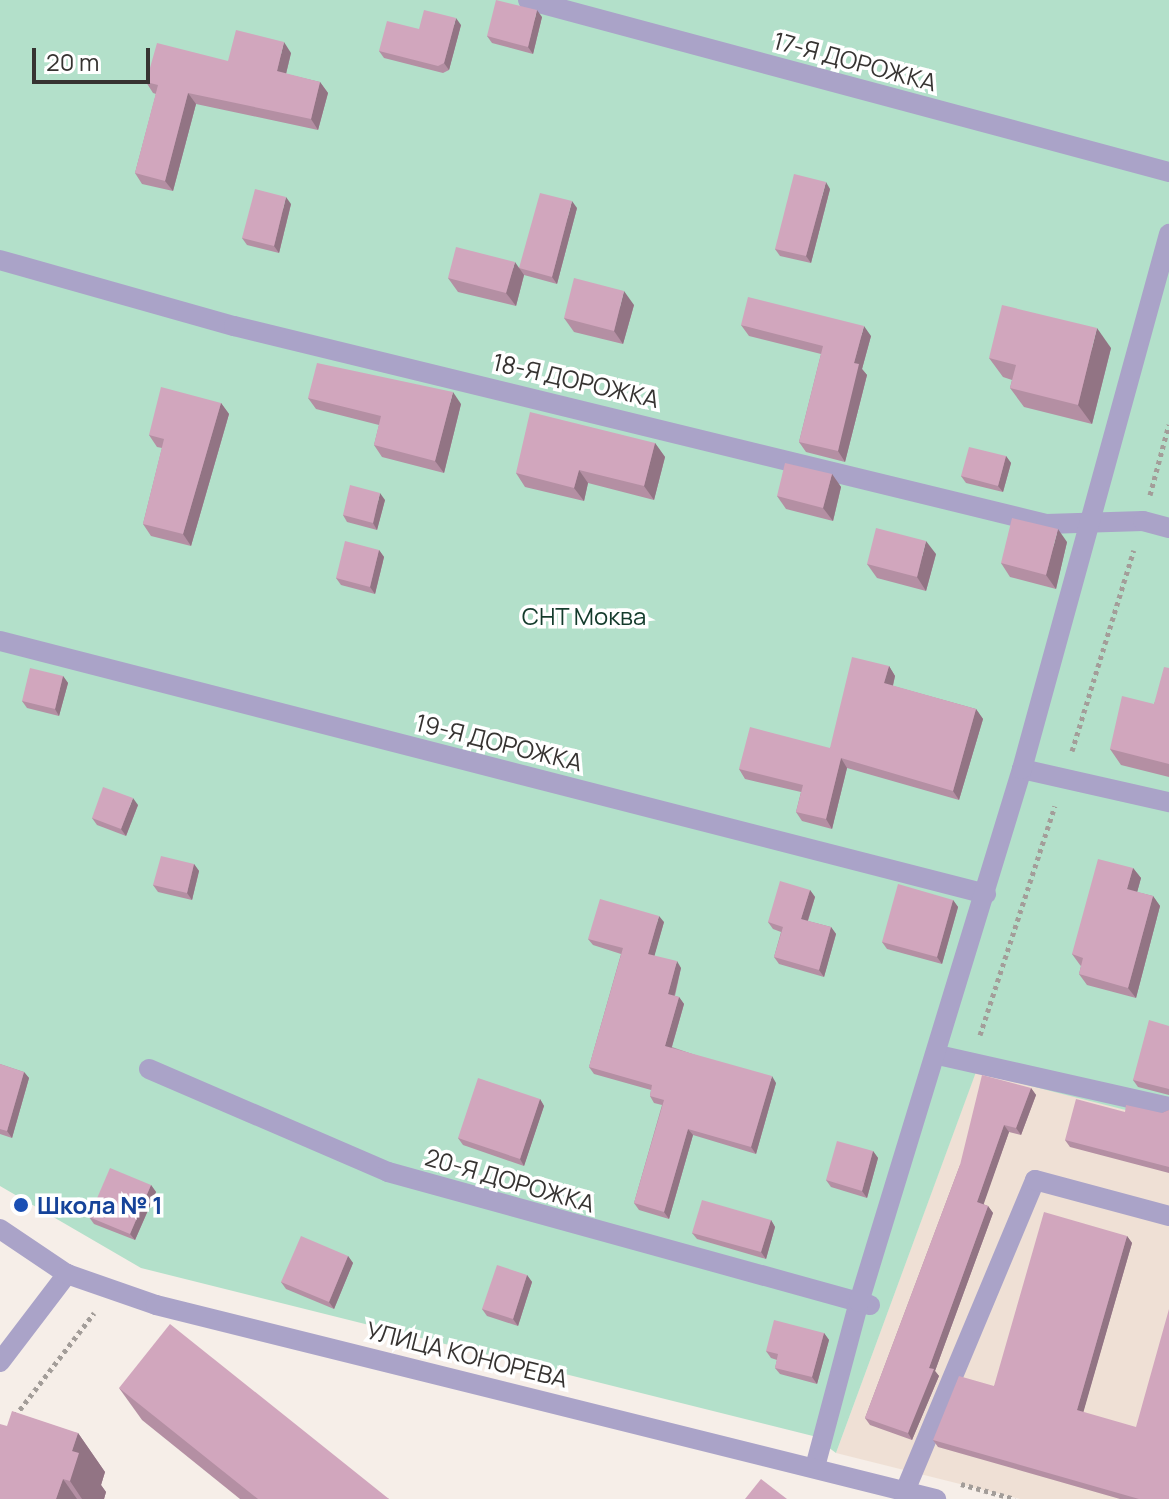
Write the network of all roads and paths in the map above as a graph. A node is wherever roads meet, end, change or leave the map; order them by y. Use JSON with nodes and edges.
{"nodes":[{"id":1,"x":528,"y":0,"type":"edge"},
{"id":2,"x":1169,"y":172,"type":"edge"},
{"id":3,"x":1169,"y":234,"type":"edge"},
{"id":4,"x":0,"y":260,"type":"edge"},
{"id":5,"x":1087,"y":524,"type":"junction"},
{"id":6,"x":1169,"y":528,"type":"edge"},
{"id":7,"x":0,"y":641,"type":"edge"},
{"id":8,"x":1022,"y":769,"type":"junction"},
{"id":9,"x":1169,"y":802,"type":"edge"},
{"id":10,"x":986,"y":894,"type":"junction"},
{"id":11,"x":938,"y":1055,"type":"junction"},
{"id":12,"x":149,"y":1069,"type":"dead end"},
{"id":13,"x":1169,"y":1107,"type":"edge"},
{"id":14,"x":1169,"y":1216,"type":"edge"},
{"id":15,"x":0,"y":1229,"type":"edge"},
{"id":16,"x":67,"y":1274,"type":"junction"},
{"id":17,"x":112,"y":1290,"type":"junction"},
{"id":18,"x":864,"y":1303,"type":"junction"},
{"id":19,"x":0,"y":1362,"type":"edge"},
{"id":20,"x":9,"y":1424,"type":"edge"},
{"id":21,"x":815,"y":1467,"type":"junction"},
{"id":22,"x":905,"y":1491,"type":"junction"},
{"id":23,"x":936,"y":1499,"type":"edge"}],
"edges":[{"from":1,"to":2,"type":"street","name":"17-Я ДОРОЖКА"},
{"from":3,"to":5,"type":"street"},
{"from":4,"to":5,"type":"street","name":"18-Я ДОРОЖКА"},
{"from":5,"to":6,"type":"street","name":"18-Я ДОРОЖКА"},
{"from":5,"to":8,"type":"street"},
{"from":7,"to":10,"type":"street","name":"19-Я ДОРОЖКА"},
{"from":8,"to":9,"type":"street"},
{"from":8,"to":10,"type":"street"},
{"from":10,"to":11,"type":"street"},
{"from":11,"to":13,"type":"street"},
{"from":11,"to":18,"type":"street"},
{"from":12,"to":18,"type":"street","name":"20-Я ДОРОЖКА"},
{"from":14,"to":22,"type":"street"},
{"from":15,"to":16,"type":"street","name":"УЛИЦА КОНОРЕВА"},
{"from":16,"to":17,"type":"street","name":"УЛИЦА КОНОРЕВА"},
{"from":16,"to":19,"type":"street"},
{"from":17,"to":20,"type":"path"},
{"from":17,"to":21,"type":"street","name":"УЛИЦА КОНОРЕВА"},
{"from":18,"to":21,"type":"street"},
{"from":21,"to":22,"type":"street","name":"УЛИЦА КОНОРЕВА"},
{"from":22,"to":23,"type":"street","name":"УЛИЦА КОНОРЕВА"}]}
